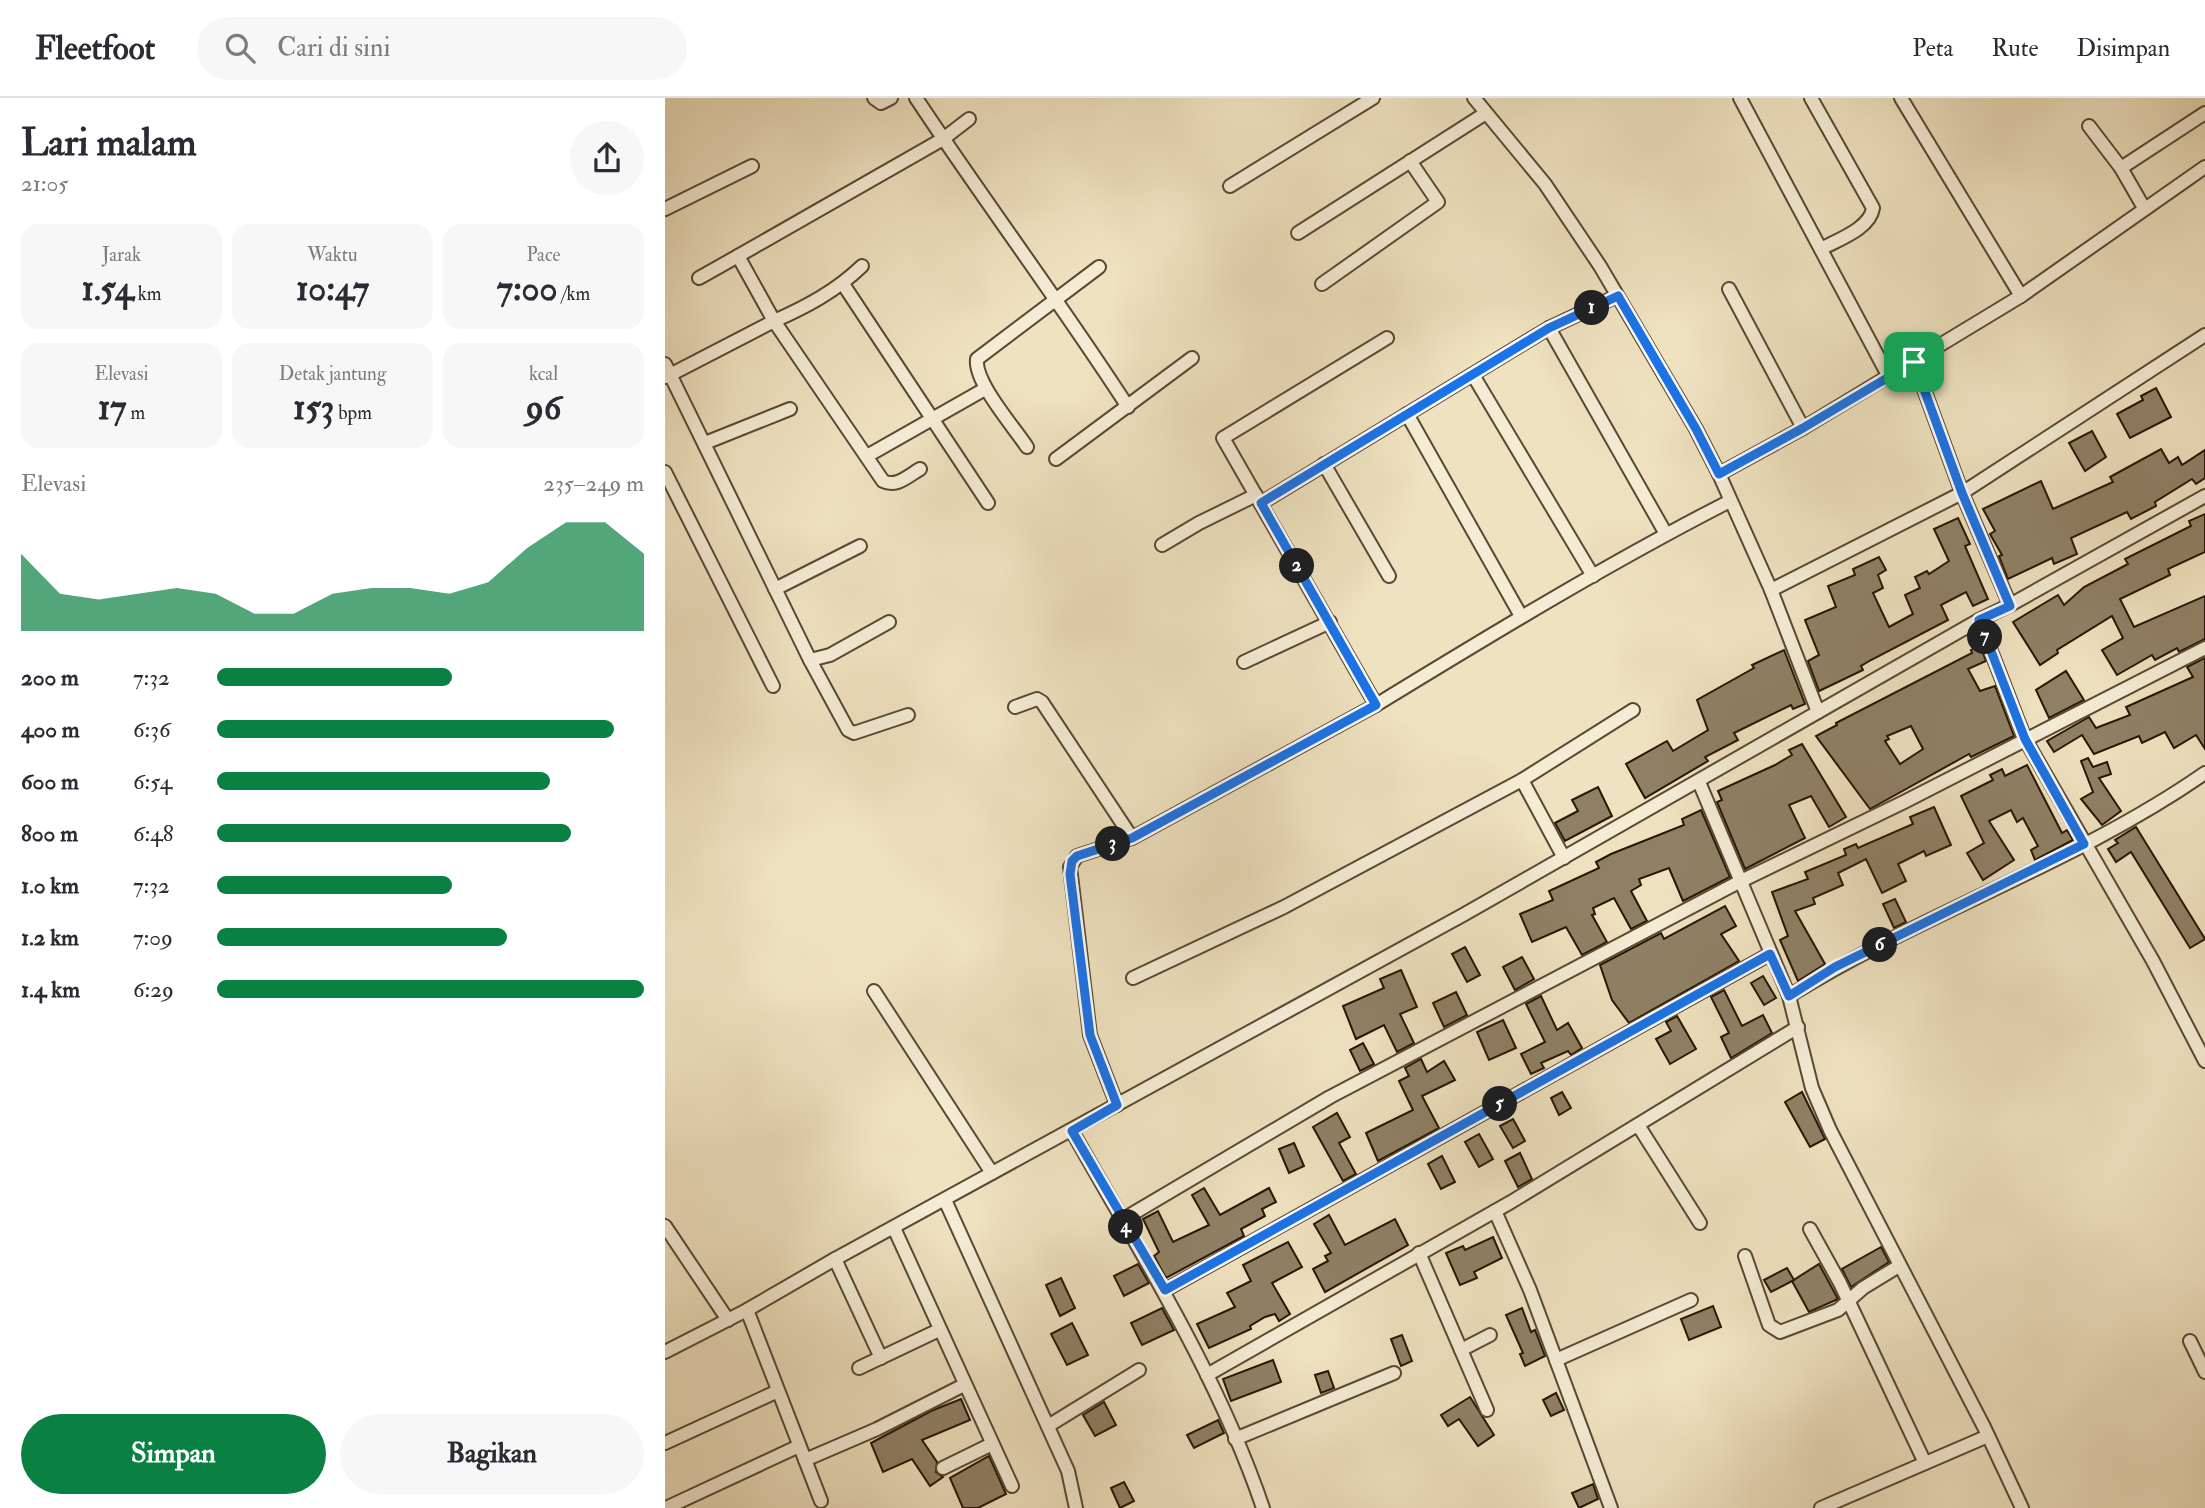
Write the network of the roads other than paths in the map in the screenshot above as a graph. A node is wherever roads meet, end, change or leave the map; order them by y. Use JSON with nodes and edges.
{"nodes":[{"id":1,"x":874,"y":98,"type":"edge"},
{"id":2,"x":891,"y":98,"type":"edge"},
{"id":3,"x":916,"y":98,"type":"edge"},
{"id":4,"x":1373,"y":98,"type":"edge"},
{"id":5,"x":1474,"y":98,"type":"edge"},
{"id":6,"x":1740,"y":98,"type":"edge"},
{"id":7,"x":1811,"y":98,"type":"edge"},
{"id":8,"x":1901,"y":98,"type":"edge"},
{"id":9,"x":1486,"y":113,"type":"junction"},
{"id":10,"x":2205,"y":113,"type":"edge"},
{"id":11,"x":969,"y":119,"type":"dead end"},
{"id":12,"x":2089,"y":126,"type":"dead end"},
{"id":13,"x":943,"y":139,"type":"junction"},
{"id":14,"x":1410,"y":161,"type":"junction"},
{"id":15,"x":752,"y":166,"type":"dead end"},
{"id":16,"x":2121,"y":168,"type":"junction"},
{"id":17,"x":2204,"y":169,"type":"edge"},
{"id":18,"x":1230,"y":186,"type":"dead end"},
{"id":19,"x":2144,"y":208,"type":"junction"},
{"id":20,"x":665,"y":209,"type":"edge"},
{"id":21,"x":1298,"y":233,"type":"dead end"},
{"id":22,"x":1821,"y":249,"type":"junction"},
{"id":23,"x":738,"y":256,"type":"junction"},
{"id":24,"x":862,"y":266,"type":"dead end"},
{"id":25,"x":1099,"y":267,"type":"dead end"},
{"id":26,"x":699,"y":278,"type":"dead end"},
{"id":27,"x":843,"y":284,"type":"junction"},
{"id":28,"x":1322,"y":284,"type":"dead end"},
{"id":29,"x":1729,"y":289,"type":"dead end"},
{"id":30,"x":1618,"y":296,"type":"junction"},
{"id":31,"x":2021,"y":296,"type":"junction"},
{"id":32,"x":1057,"y":298,"type":"junction"},
{"id":33,"x":774,"y":321,"type":"junction"},
{"id":34,"x":1549,"y":328,"type":"junction"},
{"id":35,"x":2205,"y":335,"type":"edge"},
{"id":36,"x":1387,"y":338,"type":"dead end"},
{"id":37,"x":1192,"y":358,"type":"dead end"},
{"id":38,"x":1914,"y":362,"type":"junction"},
{"id":39,"x":667,"y":372,"type":"edge"},
{"id":40,"x":1473,"y":375,"type":"junction"},
{"id":41,"x":1889,"y":377,"type":"junction"},
{"id":42,"x":985,"y":389,"type":"junction"},
{"id":43,"x":1128,"y":407,"type":"junction"},
{"id":44,"x":790,"y":409,"type":"dead end"},
{"id":45,"x":1407,"y":414,"type":"junction"},
{"id":46,"x":933,"y":418,"type":"junction"},
{"id":47,"x":1803,"y":428,"type":"junction"},
{"id":48,"x":705,"y":443,"type":"junction"},
{"id":49,"x":1027,"y":447,"type":"dead end"},
{"id":50,"x":867,"y":456,"type":"junction"},
{"id":51,"x":1056,"y":460,"type":"dead end"},
{"id":52,"x":1324,"y":464,"type":"junction"},
{"id":53,"x":920,"y":469,"type":"dead end"},
{"id":54,"x":665,"y":472,"type":"edge"},
{"id":55,"x":1719,"y":474,"type":"junction"},
{"id":56,"x":1962,"y":493,"type":"junction"},
{"id":57,"x":2205,"y":496,"type":"edge"},
{"id":58,"x":1259,"y":499,"type":"junction"},
{"id":59,"x":1730,"y":501,"type":"junction"},
{"id":60,"x":988,"y":503,"type":"dead end"},
{"id":61,"x":1666,"y":534,"type":"junction"},
{"id":62,"x":1162,"y":545,"type":"dead end"},
{"id":63,"x":860,"y":546,"type":"dead end"},
{"id":64,"x":1389,"y":576,"type":"dead end"},
{"id":65,"x":1593,"y":576,"type":"junction"},
{"id":66,"x":775,"y":589,"type":"junction"},
{"id":67,"x":1771,"y":590,"type":"junction"},
{"id":68,"x":2010,"y":606,"type":"junction"},
{"id":69,"x":1521,"y":616,"type":"junction"},
{"id":70,"x":1979,"y":620,"type":"junction"},
{"id":71,"x":889,"y":622,"type":"dead end"},
{"id":72,"x":1330,"y":622,"type":"junction"},
{"id":73,"x":2205,"y":648,"type":"edge"},
{"id":74,"x":810,"y":660,"type":"junction"},
{"id":75,"x":1244,"y":662,"type":"dead end"},
{"id":76,"x":773,"y":686,"type":"dead end"},
{"id":77,"x":1376,"y":705,"type":"junction"},
{"id":78,"x":1015,"y":707,"type":"dead end"},
{"id":79,"x":1633,"y":710,"type":"dead end"},
{"id":80,"x":1818,"y":712,"type":"junction"},
{"id":81,"x":908,"y":715,"type":"dead end"},
{"id":82,"x":2025,"y":739,"type":"junction"},
{"id":83,"x":2205,"y":773,"type":"edge"},
{"id":84,"x":1522,"y":780,"type":"junction"},
{"id":85,"x":1699,"y":782,"type":"junction"},
{"id":86,"x":1132,"y":838,"type":"junction"},
{"id":87,"x":2084,"y":844,"type":"junction"},
{"id":88,"x":1564,"y":858,"type":"junction"},
{"id":89,"x":1739,"y":882,"type":"junction"},
{"id":90,"x":1770,"y":954,"type":"junction"},
{"id":91,"x":1133,"y":978,"type":"dead end"},
{"id":92,"x":874,"y":991,"type":"dead end"},
{"id":93,"x":1789,"y":996,"type":"junction"},
{"id":94,"x":1798,"y":1027,"type":"junction"},
{"id":95,"x":2205,"y":1061,"type":"edge"},
{"id":96,"x":1117,"y":1105,"type":"junction"},
{"id":97,"x":1638,"y":1125,"type":"junction"},
{"id":98,"x":1072,"y":1131,"type":"junction"},
{"id":99,"x":992,"y":1173,"type":"junction"},
{"id":100,"x":945,"y":1200,"type":"junction"},
{"id":101,"x":1495,"y":1211,"type":"junction"},
{"id":102,"x":1122,"y":1220,"type":"junction"},
{"id":103,"x":1700,"y":1223,"type":"dead end"},
{"id":104,"x":665,"y":1226,"type":"edge"},
{"id":105,"x":894,"y":1228,"type":"junction"},
{"id":106,"x":1810,"y":1229,"type":"dead end"},
{"id":107,"x":1419,"y":1253,"type":"junction"},
{"id":108,"x":1745,"y":1256,"type":"dead end"},
{"id":109,"x":835,"y":1259,"type":"junction"},
{"id":110,"x":1899,"y":1266,"type":"junction"},
{"id":111,"x":1165,"y":1290,"type":"junction"},
{"id":112,"x":1691,"y":1300,"type":"dead end"},
{"id":113,"x":1847,"y":1302,"type":"junction"},
{"id":114,"x":747,"y":1310,"type":"junction"},
{"id":115,"x":728,"y":1320,"type":"junction"},
{"id":116,"x":939,"y":1330,"type":"junction"},
{"id":117,"x":1490,"y":1335,"type":"dead end"},
{"id":118,"x":2190,"y":1341,"type":"dead end"},
{"id":119,"x":1461,"y":1350,"type":"junction"},
{"id":120,"x":665,"y":1352,"type":"edge"},
{"id":121,"x":881,"y":1358,"type":"junction"},
{"id":122,"x":1556,"y":1360,"type":"junction"},
{"id":123,"x":859,"y":1368,"type":"dead end"},
{"id":124,"x":1139,"y":1370,"type":"dead end"},
{"id":125,"x":1395,"y":1373,"type":"dead end"},
{"id":126,"x":2205,"y":1373,"type":"edge"},
{"id":127,"x":1207,"y":1375,"type":"junction"},
{"id":128,"x":964,"y":1385,"type":"junction"},
{"id":129,"x":778,"y":1391,"type":"junction"},
{"id":130,"x":1487,"y":1410,"type":"dead end"},
{"id":131,"x":1048,"y":1426,"type":"junction"},
{"id":132,"x":1988,"y":1436,"type":"junction"},
{"id":133,"x":1235,"y":1439,"type":"junction"},
{"id":134,"x":665,"y":1443,"type":"edge"},
{"id":135,"x":992,"y":1444,"type":"junction"},
{"id":136,"x":799,"y":1446,"type":"junction"},
{"id":137,"x":804,"y":1460,"type":"junction"},
{"id":138,"x":1925,"y":1463,"type":"junction"},
{"id":139,"x":943,"y":1468,"type":"dead end"},
{"id":140,"x":1012,"y":1486,"type":"dead end"},
{"id":141,"x":821,"y":1501,"type":"dead end"},
{"id":142,"x":666,"y":1508,"type":"edge"},
{"id":143,"x":1076,"y":1508,"type":"edge"},
{"id":144,"x":1263,"y":1508,"type":"edge"},
{"id":145,"x":1611,"y":1508,"type":"edge"},
{"id":146,"x":1821,"y":1508,"type":"edge"},
{"id":147,"x":2021,"y":1508,"type":"edge"}],
"edges":[{"from":1,"to":2,"type":"street"},
{"from":3,"to":13,"type":"street"},
{"from":4,"to":18,"type":"street"},
{"from":5,"to":9,"type":"street"},
{"from":6,"to":22,"type":"street"},
{"from":7,"to":22,"type":"street"},
{"from":8,"to":31,"type":"street"},
{"from":9,"to":14,"type":"street"},
{"from":9,"to":30,"type":"street"},
{"from":10,"to":16,"type":"street"},
{"from":11,"to":13,"type":"street"},
{"from":12,"to":16,"type":"street"},
{"from":13,"to":23,"type":"street"},
{"from":13,"to":32,"type":"street"},
{"from":14,"to":21,"type":"street"},
{"from":14,"to":28,"type":"street"},
{"from":15,"to":20,"type":"street"},
{"from":16,"to":19,"type":"street"},
{"from":17,"to":19,"type":"street"},
{"from":19,"to":31,"type":"street"},
{"from":22,"to":41,"type":"street"},
{"from":23,"to":26,"type":"street"},
{"from":23,"to":33,"type":"street"},
{"from":24,"to":27,"type":"street"},
{"from":25,"to":32,"type":"street"},
{"from":27,"to":33,"type":"street"},
{"from":27,"to":46,"type":"street"},
{"from":29,"to":47,"type":"street"},
{"from":30,"to":34,"type":"street"},
{"from":30,"to":55,"type":"street"},
{"from":31,"to":38,"type":"street"},
{"from":32,"to":42,"type":"street"},
{"from":32,"to":43,"type":"street"},
{"from":33,"to":39,"type":"street"},
{"from":33,"to":50,"type":"street"},
{"from":34,"to":40,"type":"street"},
{"from":34,"to":61,"type":"street"},
{"from":35,"to":56,"type":"street"},
{"from":36,"to":58,"type":"street"},
{"from":37,"to":43,"type":"street"},
{"from":38,"to":41,"type":"street"},
{"from":38,"to":56,"type":"street"},
{"from":39,"to":48,"type":"street"},
{"from":40,"to":45,"type":"street"},
{"from":40,"to":65,"type":"street"},
{"from":41,"to":47,"type":"street"},
{"from":42,"to":46,"type":"street"},
{"from":42,"to":49,"type":"street"},
{"from":43,"to":51,"type":"street"},
{"from":44,"to":48,"type":"street"},
{"from":45,"to":52,"type":"street"},
{"from":45,"to":69,"type":"street"},
{"from":46,"to":50,"type":"street"},
{"from":46,"to":60,"type":"street"},
{"from":47,"to":55,"type":"street"},
{"from":48,"to":66,"type":"street"},
{"from":50,"to":53,"type":"street"},
{"from":52,"to":58,"type":"street"},
{"from":52,"to":64,"type":"street"},
{"from":54,"to":76,"type":"street"},
{"from":55,"to":59,"type":"street"},
{"from":56,"to":67,"type":"street"},
{"from":56,"to":68,"type":"street"},
{"from":57,"to":68,"type":"street"},
{"from":58,"to":62,"type":"street"},
{"from":58,"to":72,"type":"street"},
{"from":59,"to":61,"type":"street"},
{"from":59,"to":67,"type":"street"},
{"from":61,"to":65,"type":"street"},
{"from":63,"to":66,"type":"street"},
{"from":65,"to":69,"type":"street"},
{"from":66,"to":74,"type":"street"},
{"from":67,"to":80,"type":"street"},
{"from":68,"to":70,"type":"street"},
{"from":69,"to":77,"type":"street"},
{"from":70,"to":80,"type":"street"},
{"from":70,"to":82,"type":"street"},
{"from":71,"to":74,"type":"street"},
{"from":72,"to":75,"type":"street"},
{"from":72,"to":77,"type":"street"},
{"from":73,"to":82,"type":"street"},
{"from":74,"to":81,"type":"street"},
{"from":77,"to":86,"type":"street"},
{"from":78,"to":86,"type":"street"},
{"from":79,"to":84,"type":"street"},
{"from":80,"to":85,"type":"street"},
{"from":82,"to":87,"type":"street"},
{"from":82,"to":89,"type":"street"},
{"from":83,"to":87,"type":"street"},
{"from":84,"to":88,"type":"street"},
{"from":84,"to":91,"type":"street"},
{"from":85,"to":88,"type":"street"},
{"from":85,"to":89,"type":"street"},
{"from":86,"to":96,"type":"street"},
{"from":87,"to":93,"type":"street"},
{"from":87,"to":95,"type":"street"},
{"from":88,"to":96,"type":"street"},
{"from":89,"to":90,"type":"street"},
{"from":89,"to":102,"type":"street"},
{"from":90,"to":93,"type":"street"},
{"from":90,"to":111,"type":"street"},
{"from":92,"to":99,"type":"street"},
{"from":93,"to":94,"type":"street"},
{"from":94,"to":97,"type":"street"},
{"from":94,"to":110,"type":"street"},
{"from":96,"to":98,"type":"street"},
{"from":97,"to":101,"type":"street"},
{"from":97,"to":103,"type":"street"},
{"from":98,"to":99,"type":"street"},
{"from":98,"to":102,"type":"street"},
{"from":99,"to":100,"type":"street"},
{"from":100,"to":105,"type":"street"},
{"from":100,"to":131,"type":"street"},
{"from":101,"to":107,"type":"street"},
{"from":101,"to":122,"type":"street"},
{"from":102,"to":111,"type":"street"},
{"from":104,"to":115,"type":"street"},
{"from":105,"to":109,"type":"street"},
{"from":105,"to":116,"type":"street"},
{"from":106,"to":113,"type":"street"},
{"from":107,"to":119,"type":"street"},
{"from":107,"to":127,"type":"street"},
{"from":108,"to":113,"type":"street"},
{"from":109,"to":114,"type":"street"},
{"from":109,"to":121,"type":"street"},
{"from":110,"to":113,"type":"street"},
{"from":110,"to":132,"type":"street"},
{"from":111,"to":127,"type":"street"},
{"from":112,"to":122,"type":"street"},
{"from":113,"to":138,"type":"street"},
{"from":114,"to":115,"type":"street"},
{"from":114,"to":129,"type":"street"},
{"from":115,"to":120,"type":"street"},
{"from":116,"to":121,"type":"street"},
{"from":116,"to":128,"type":"street"},
{"from":117,"to":119,"type":"street"},
{"from":118,"to":126,"type":"street"},
{"from":119,"to":130,"type":"street"},
{"from":121,"to":123,"type":"street"},
{"from":122,"to":145,"type":"street"},
{"from":124,"to":131,"type":"street"},
{"from":125,"to":133,"type":"street"},
{"from":127,"to":133,"type":"street"},
{"from":128,"to":135,"type":"street"},
{"from":128,"to":137,"type":"street"},
{"from":129,"to":134,"type":"street"},
{"from":129,"to":136,"type":"street"},
{"from":131,"to":143,"type":"street"},
{"from":132,"to":138,"type":"street"},
{"from":132,"to":147,"type":"street"},
{"from":133,"to":144,"type":"street"},
{"from":135,"to":139,"type":"street"},
{"from":135,"to":140,"type":"street"},
{"from":136,"to":137,"type":"street"},
{"from":136,"to":142,"type":"street"},
{"from":137,"to":141,"type":"street"},
{"from":138,"to":146,"type":"street"}]}
